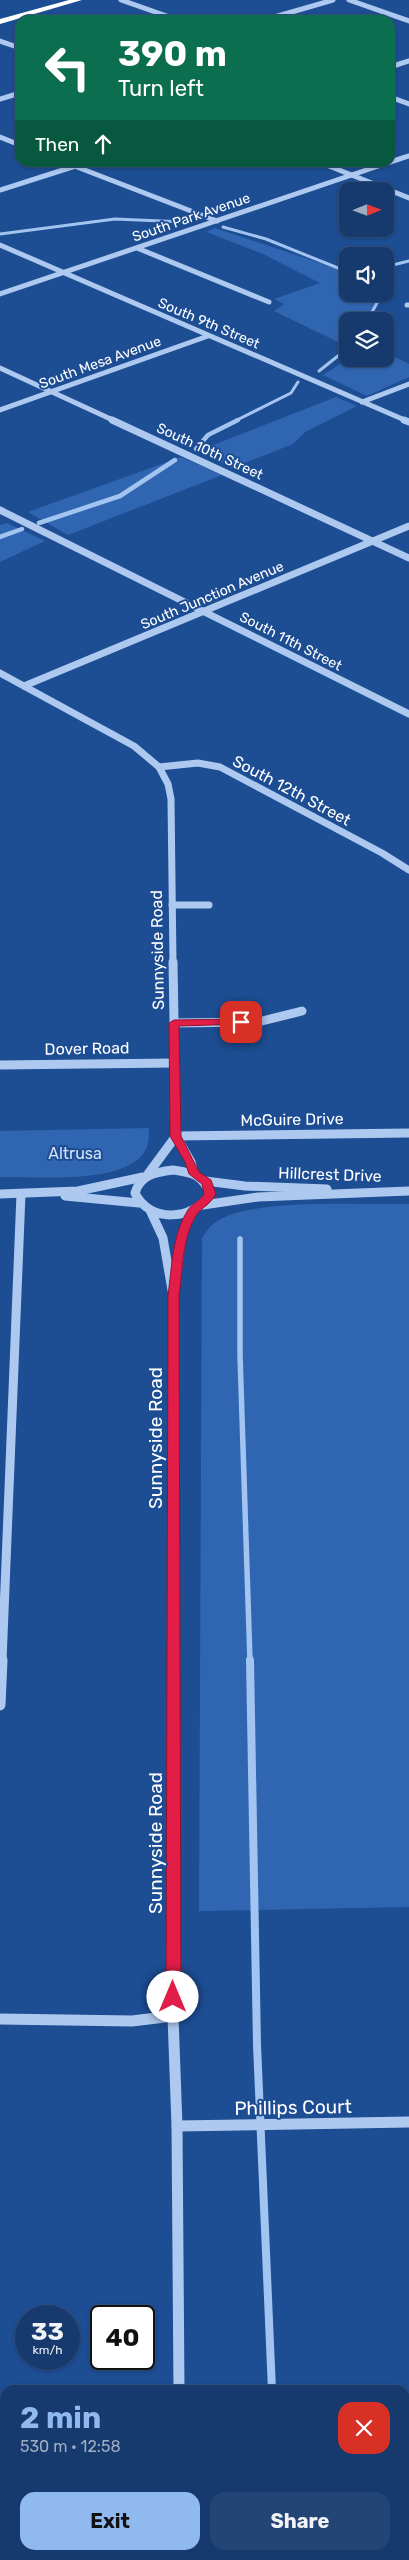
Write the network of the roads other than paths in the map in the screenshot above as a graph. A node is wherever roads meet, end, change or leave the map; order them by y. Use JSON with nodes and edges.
{"nodes":[{"id":1,"x":52,"y":0,"type":"edge"},
{"id":2,"x":78,"y":0,"type":"edge"},
{"id":3,"x":121,"y":0,"type":"edge"},
{"id":4,"x":333,"y":0,"type":"edge"},
{"id":5,"x":349,"y":0,"type":"edge"},
{"id":6,"x":0,"y":14,"type":"edge"},
{"id":7,"x":25,"y":15,"type":"edge"},
{"id":8,"x":164,"y":15,"type":"edge"},
{"id":9,"x":281,"y":15,"type":"edge"},
{"id":10,"x":392,"y":15,"type":"edge"},
{"id":11,"x":395,"y":16,"type":"edge"},
{"id":12,"x":15,"y":18,"type":"edge"},
{"id":13,"x":409,"y":21,"type":"edge"},
{"id":14,"x":0,"y":22,"type":"edge"},
{"id":15,"x":0,"y":41,"type":"edge"},
{"id":16,"x":15,"y":46,"type":"edge"},
{"id":17,"x":409,"y":61,"type":"edge"},
{"id":18,"x":395,"y":65,"type":"edge"},
{"id":19,"x":15,"y":94,"type":"edge"},
{"id":20,"x":0,"y":98,"type":"edge"},
{"id":21,"x":395,"y":99,"type":"edge"},
{"id":22,"x":409,"y":104,"type":"edge"},
{"id":23,"x":0,"y":137,"type":"edge"},
{"id":24,"x":15,"y":143,"type":"edge"},
{"id":25,"x":409,"y":156,"type":"edge"},
{"id":26,"x":395,"y":160,"type":"edge"},
{"id":27,"x":75,"y":167,"type":"joint"},
{"id":28,"x":332,"y":167,"type":"edge"},
{"id":29,"x":375,"y":167,"type":"edge"},
{"id":30,"x":352,"y":175,"type":"junction"},
{"id":31,"x":0,"y":190,"type":"edge"},
{"id":32,"x":409,"y":198,"type":"edge"},
{"id":33,"x":217,"y":221,"type":"junction"},
{"id":34,"x":0,"y":245,"type":"edge"},
{"id":35,"x":137,"y":248,"type":"junction"},
{"id":36,"x":64,"y":272,"type":"junction"},
{"id":37,"x":0,"y":294,"type":"edge"},
{"id":38,"x":269,"y":302,"type":"dead end"},
{"id":39,"x":208,"y":336,"type":"junction"},
{"id":40,"x":0,"y":368,"type":"edge"},
{"id":41,"x":409,"y":384,"type":"edge"},
{"id":42,"x":53,"y":392,"type":"junction"},
{"id":43,"x":362,"y":402,"type":"junction"},
{"id":44,"x":0,"y":410,"type":"edge"},
{"id":45,"x":409,"y":422,"type":"edge"},
{"id":46,"x":0,"y":510,"type":"edge"},
{"id":47,"x":409,"y":526,"type":"edge"},
{"id":48,"x":373,"y":541,"type":"junction"},
{"id":49,"x":409,"y":558,"type":"edge"},
{"id":50,"x":205,"y":612,"type":"junction"},
{"id":51,"x":0,"y":673,"type":"edge"},
{"id":52,"x":24,"y":686,"type":"junction"},
{"id":53,"x":409,"y":714,"type":"edge"},
{"id":54,"x":159,"y":767,"type":"junction"},
{"id":55,"x":409,"y":870,"type":"edge"},
{"id":56,"x":172,"y":905,"type":"junction"},
{"id":57,"x":209,"y":905,"type":"dead end"},
{"id":58,"x":302,"y":1011,"type":"dead end"},
{"id":59,"x":174,"y":1023,"type":"junction"},
{"id":60,"x":174,"y":1062,"type":"junction"},
{"id":61,"x":0,"y":1064,"type":"edge"},
{"id":62,"x":409,"y":1133,"type":"edge"},
{"id":63,"x":176,"y":1136,"type":"junction"},
{"id":64,"x":194,"y":1174,"type":"junction"},
{"id":65,"x":146,"y":1176,"type":"junction"},
{"id":66,"x":205,"y":1181,"type":"junction"},
{"id":67,"x":390,"y":1191,"type":"junction"},
{"id":68,"x":409,"y":1191,"type":"edge"},
{"id":69,"x":0,"y":1194,"type":"edge"},
{"id":70,"x":21,"y":1194,"type":"junction"},
{"id":71,"x":42,"y":1194,"type":"junction"},
{"id":72,"x":139,"y":1202,"type":"junction"},
{"id":73,"x":203,"y":1205,"type":"junction"},
{"id":74,"x":149,"y":1209,"type":"junction"},
{"id":75,"x":193,"y":1210,"type":"junction"},
{"id":76,"x":174,"y":1295,"type":"junction"},
{"id":77,"x":0,"y":1705,"type":"edge"},
{"id":78,"x":173,"y":2016,"type":"junction"},
{"id":79,"x":0,"y":2019,"type":"edge"},
{"id":80,"x":409,"y":2122,"type":"edge"},
{"id":81,"x":177,"y":2126,"type":"junction"},
{"id":82,"x":178,"y":2385,"type":"edge"}],
"edges":[{"from":1,"to":6,"type":"highway"},
{"from":2,"to":7,"type":"highway"},
{"from":3,"to":8,"type":"street"},
{"from":4,"to":9,"type":"street"},
{"from":5,"to":10,"type":"street"},
{"from":11,"to":13,"type":"street"},
{"from":12,"to":14,"type":"highway"},
{"from":15,"to":16,"type":"street"},
{"from":17,"to":18,"type":"street"},
{"from":19,"to":20,"type":"street"},
{"from":21,"to":22,"type":"street"},
{"from":23,"to":24,"type":"street"},
{"from":25,"to":26,"type":"street","name":"South Park Avenue"},
{"from":27,"to":31,"type":"street"},
{"from":27,"to":33,"type":"street"},
{"from":28,"to":30,"type":"street"},
{"from":29,"to":30,"type":"street","name":"South Park Avenue"},
{"from":30,"to":32,"type":"street"},
{"from":30,"to":33,"type":"street","name":"South Park Avenue"},
{"from":33,"to":35,"type":"street","name":"South Park Avenue"},
{"from":34,"to":36,"type":"street","name":"South 9th Street"},
{"from":35,"to":36,"type":"street","name":"South Park Avenue"},
{"from":35,"to":38,"type":"street"},
{"from":36,"to":37,"type":"street","name":"South Park Avenue"},
{"from":36,"to":39,"type":"street","name":"South 9th Street"},
{"from":39,"to":42,"type":"street","name":"South Mesa Avenue"},
{"from":39,"to":43,"type":"street","name":"South 9th Street"},
{"from":40,"to":42,"type":"street","name":"South 10th Street"},
{"from":41,"to":43,"type":"street"},
{"from":42,"to":44,"type":"street","name":"South Mesa Avenue"},
{"from":42,"to":48,"type":"street","name":"South 10th Street"},
{"from":43,"to":45,"type":"street","name":"South 9th Street"},
{"from":46,"to":50,"type":"street","name":"South 11th Street"},
{"from":47,"to":48,"type":"street","name":"South Junction Avenue"},
{"from":48,"to":49,"type":"street","name":"South 10th Street"},
{"from":48,"to":50,"type":"street","name":"South Junction Avenue"},
{"from":50,"to":52,"type":"street","name":"South Junction Avenue"},
{"from":50,"to":53,"type":"street","name":"South 11th Street"},
{"from":51,"to":52,"type":"street"},
{"from":52,"to":54,"type":"street"},
{"from":54,"to":55,"type":"street","name":"South 12th Street"},
{"from":54,"to":56,"type":"street","name":"Sunnyside Road"},
{"from":56,"to":57,"type":"street"},
{"from":56,"to":59,"type":"street","name":"Sunnyside Road"},
{"from":58,"to":59,"type":"street"},
{"from":59,"to":60,"type":"street","name":"Sunnyside Road"},
{"from":60,"to":61,"type":"street","name":"Dover Road"},
{"from":60,"to":63,"type":"street","name":"Sunnyside Road"},
{"from":62,"to":63,"type":"street","name":"McGuire Drive"},
{"from":63,"to":64,"type":"street","name":"Sunnyside Road"},
{"from":63,"to":65,"type":"street"},
{"from":64,"to":65,"type":"street"},
{"from":64,"to":66,"type":"street"},
{"from":65,"to":71,"type":"street"},
{"from":65,"to":72,"type":"street"},
{"from":66,"to":67,"type":"street","name":"Hillcrest Drive"},
{"from":66,"to":73,"type":"street"},
{"from":67,"to":68,"type":"street"},
{"from":67,"to":73,"type":"street","name":"Hillcrest Drive"},
{"from":69,"to":70,"type":"street"},
{"from":70,"to":71,"type":"street"},
{"from":70,"to":77,"type":"street"},
{"from":71,"to":72,"type":"street"},
{"from":72,"to":74,"type":"street"},
{"from":73,"to":75,"type":"street"},
{"from":74,"to":75,"type":"street"},
{"from":74,"to":76,"type":"street","name":"Sunnyside Road"},
{"from":75,"to":76,"type":"street","name":"Sunnyside Road"},
{"from":76,"to":78,"type":"street","name":"Sunnyside Road"},
{"from":78,"to":79,"type":"street"},
{"from":78,"to":81,"type":"street","name":"Sunnyside Road"},
{"from":80,"to":81,"type":"street","name":"Phillips Court"},
{"from":81,"to":82,"type":"street","name":"Sunnyside Road"}]}
